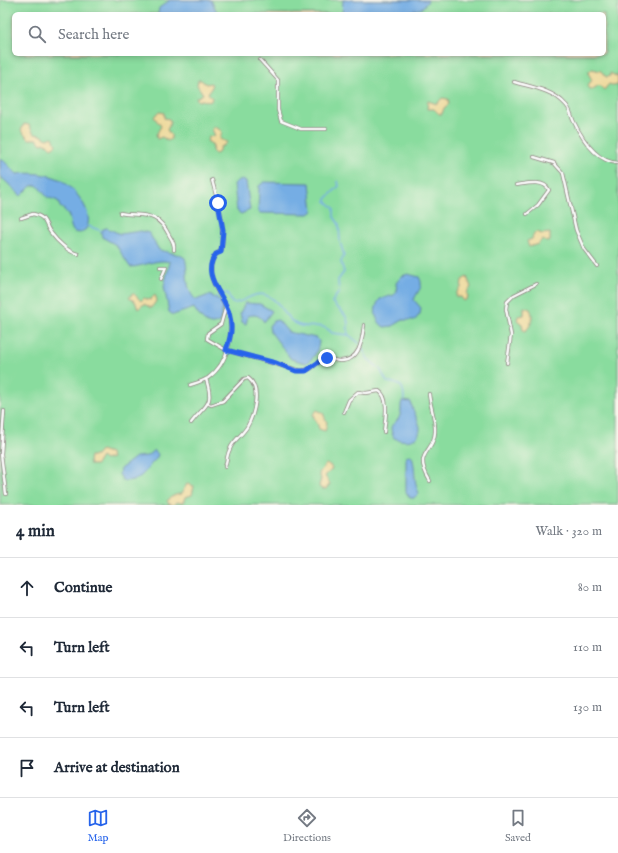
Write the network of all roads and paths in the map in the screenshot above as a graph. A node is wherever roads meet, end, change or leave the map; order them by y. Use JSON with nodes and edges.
{"nodes":[{"id":1,"x":260,"y":60,"type":"dead end"},
{"id":2,"x":514,"y":82,"type":"dead end"},
{"id":3,"x":326,"y":130,"type":"dead end"},
{"id":4,"x":534,"y":157,"type":"dead end"},
{"id":5,"x":618,"y":163,"type":"edge"},
{"id":6,"x":212,"y":180,"type":"dead end"},
{"id":7,"x":516,"y":185,"type":"dead end"},
{"id":8,"x":120,"y":213,"type":"dead end"},
{"id":9,"x":527,"y":214,"type":"dead end"},
{"id":10,"x":21,"y":218,"type":"dead end"},
{"id":11,"x":174,"y":250,"type":"dead end"},
{"id":12,"x":78,"y":254,"type":"dead end"},
{"id":13,"x":597,"y":266,"type":"dead end"},
{"id":14,"x":160,"y":267,"type":"dead end"},
{"id":15,"x":161,"y":279,"type":"dead end"},
{"id":16,"x":536,"y":284,"type":"dead end"},
{"id":17,"x":226,"y":306,"type":"junction"},
{"id":18,"x":364,"y":325,"type":"dead end"},
{"id":19,"x":226,"y":350,"type":"junction"},
{"id":20,"x":507,"y":363,"type":"dead end"},
{"id":21,"x":206,"y":379,"type":"junction"},
{"id":22,"x":190,"y":385,"type":"dead end"},
{"id":23,"x":429,"y":394,"type":"dead end"},
{"id":24,"x":209,"y":404,"type":"junction"},
{"id":25,"x":4,"y":412,"type":"dead end"},
{"id":26,"x":344,"y":412,"type":"dead end"},
{"id":27,"x":191,"y":423,"type":"dead end"},
{"id":28,"x":384,"y":432,"type":"dead end"},
{"id":29,"x":225,"y":467,"type":"dead end"},
{"id":30,"x":430,"y":481,"type":"dead end"},
{"id":31,"x":6,"y":494,"type":"dead end"}],
"edges":[{"from":1,"to":3,"type":"lane"},
{"from":2,"to":5,"type":"lane"},
{"from":4,"to":13,"type":"lane"},
{"from":6,"to":17,"type":"lane"},
{"from":7,"to":9,"type":"lane"},
{"from":8,"to":11,"type":"lane"},
{"from":10,"to":12,"type":"lane"},
{"from":14,"to":15,"type":"lane"},
{"from":16,"to":20,"type":"lane"},
{"from":17,"to":19,"type":"lane"},
{"from":17,"to":19,"type":"lane"},
{"from":18,"to":19,"type":"lane"},
{"from":19,"to":21,"type":"lane"},
{"from":21,"to":22,"type":"lane"},
{"from":21,"to":24,"type":"lane"},
{"from":23,"to":30,"type":"lane"},
{"from":24,"to":27,"type":"lane"},
{"from":24,"to":29,"type":"lane"},
{"from":25,"to":31,"type":"lane"},
{"from":26,"to":28,"type":"lane"}]}
